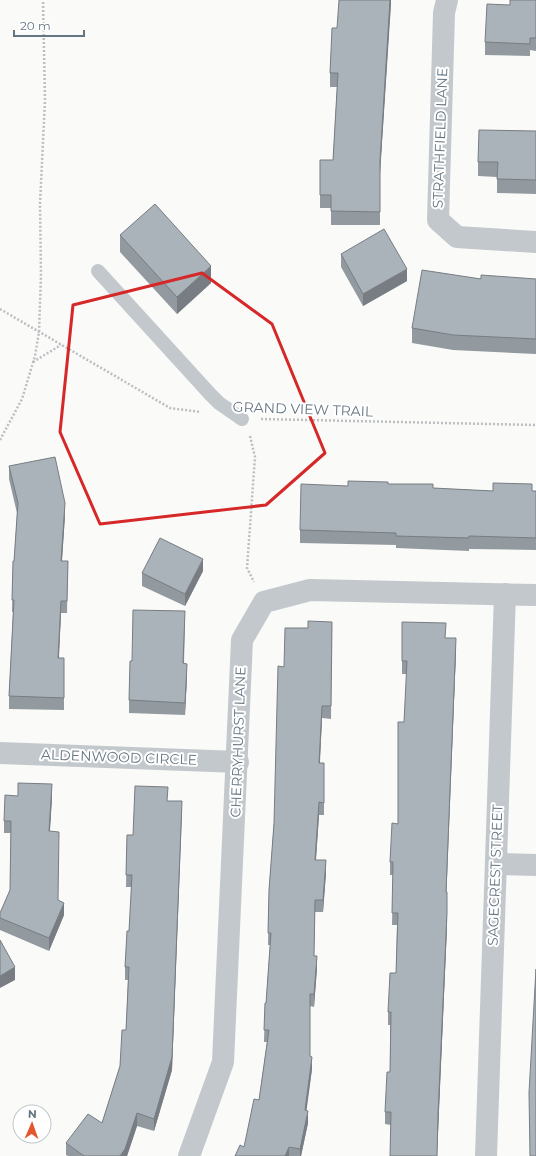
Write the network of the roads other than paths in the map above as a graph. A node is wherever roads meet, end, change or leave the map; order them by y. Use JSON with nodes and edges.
{"nodes":[{"id":1,"x":447,"y":0,"type":"edge"},
{"id":2,"x":536,"y":242,"type":"edge"},
{"id":3,"x":98,"y":271,"type":"dead end"},
{"id":4,"x":242,"y":419,"type":"road end"},
{"id":5,"x":505,"y":594,"type":"junction"},
{"id":6,"x":536,"y":595,"type":"edge"},
{"id":7,"x":0,"y":753,"type":"edge"},
{"id":8,"x":238,"y":762,"type":"junction"},
{"id":9,"x":496,"y":864,"type":"junction"},
{"id":10,"x":536,"y":865,"type":"edge"},
{"id":11,"x":189,"y":1156,"type":"edge"},
{"id":12,"x":486,"y":1156,"type":"edge"}],
"edges":[{"from":1,"to":2,"type":"street","name":"STRATHFIELD LANE"},
{"from":3,"to":4,"type":"lane"},
{"from":5,"to":6,"type":"street"},
{"from":5,"to":8,"type":"street","name":"CHERRYHURST LANE"},
{"from":5,"to":9,"type":"street","name":"SAGECREST STREET"},
{"from":7,"to":8,"type":"street","name":"ALDENWOOD CIRCLE"},
{"from":8,"to":11,"type":"street","name":"CHERRYHURST LANE"},
{"from":9,"to":10,"type":"street"},
{"from":9,"to":12,"type":"street","name":"SAGECREST STREET"}]}
